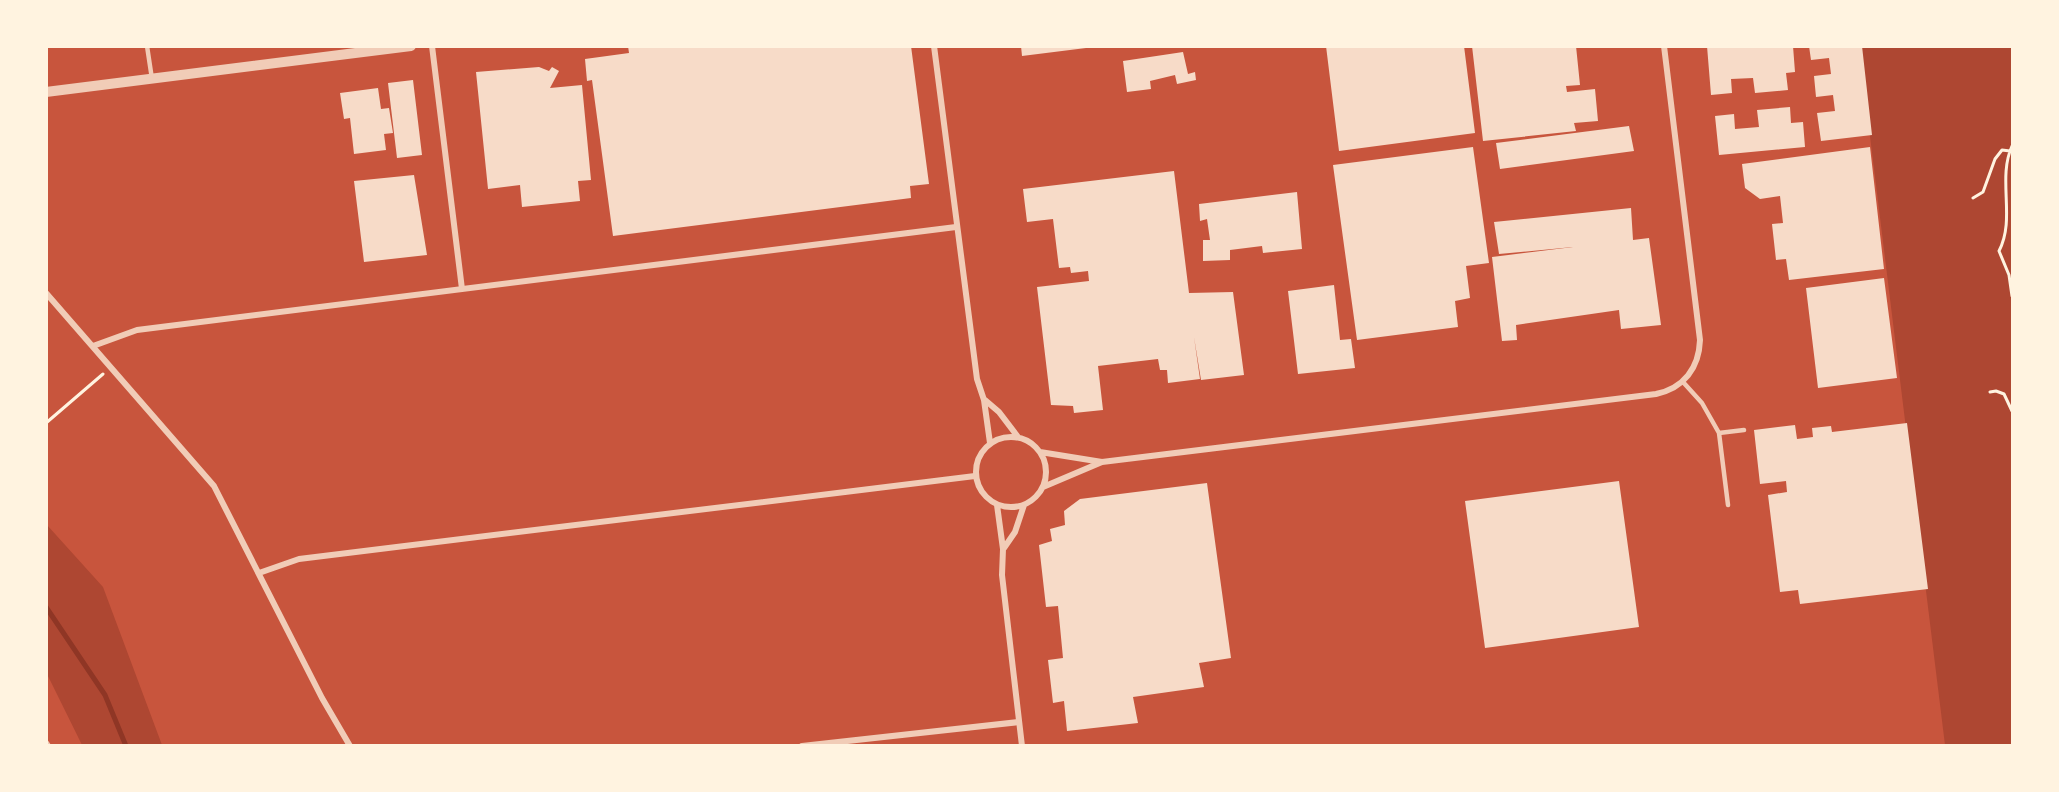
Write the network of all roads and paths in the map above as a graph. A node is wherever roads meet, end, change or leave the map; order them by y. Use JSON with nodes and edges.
{"nodes":[{"id":1,"x":147,"y":46,"type":"edge"},
{"id":2,"x":411,"y":46,"type":"edge"},
{"id":3,"x":432,"y":46,"type":"edge"},
{"id":4,"x":934,"y":46,"type":"edge"},
{"id":5,"x":1664,"y":46,"type":"edge"},
{"id":6,"x":152,"y":79,"type":"junction"},
{"id":7,"x":46,"y":93,"type":"edge"},
{"id":8,"x":2013,"y":146,"type":"edge"},
{"id":9,"x":2010,"y":152,"type":"junction"},
{"id":10,"x":1972,"y":198,"type":"dead end"},
{"id":11,"x":956,"y":227,"type":"junction"},
{"id":12,"x":462,"y":289,"type":"junction"},
{"id":13,"x":46,"y":293,"type":"edge"},
{"id":14,"x":2013,"y":296,"type":"edge"},
{"id":15,"x":93,"y":346,"type":"junction"},
{"id":16,"x":111,"y":367,"type":"junction"},
{"id":17,"x":1683,"y":382,"type":"junction"},
{"id":18,"x":1990,"y":392,"type":"dead end"},
{"id":19,"x":984,"y":400,"type":"junction"},
{"id":20,"x":2013,"y":411,"type":"edge"},
{"id":21,"x":46,"y":423,"type":"edge"},
{"id":22,"x":1744,"y":430,"type":"dead end"},
{"id":23,"x":1719,"y":432,"type":"junction"},
{"id":24,"x":1018,"y":437,"type":"junction"},
{"id":25,"x":990,"y":443,"type":"junction"},
{"id":26,"x":1040,"y":452,"type":"junction"},
{"id":27,"x":1102,"y":462,"type":"junction"},
{"id":28,"x":975,"y":476,"type":"junction"},
{"id":29,"x":1043,"y":487,"type":"junction"},
{"id":30,"x":998,"y":505,"type":"junction"},
{"id":31,"x":1024,"y":505,"type":"junction"},
{"id":32,"x":1728,"y":505,"type":"dead end"},
{"id":33,"x":1004,"y":549,"type":"junction"},
{"id":34,"x":259,"y":573,"type":"junction"},
{"id":35,"x":1019,"y":722,"type":"junction"},
{"id":36,"x":350,"y":746,"type":"edge"},
{"id":37,"x":801,"y":746,"type":"edge"},
{"id":38,"x":1022,"y":746,"type":"edge"}],
"edges":[{"from":1,"to":6,"type":"lane"},
{"from":2,"to":6,"type":"street"},
{"from":3,"to":12,"type":"street"},
{"from":4,"to":11,"type":"street"},
{"from":5,"to":17,"type":"street"},
{"from":6,"to":7,"type":"street"},
{"from":8,"to":9,"type":"path"},
{"from":9,"to":10,"type":"path"},
{"from":9,"to":14,"type":"path"},
{"from":11,"to":12,"type":"street"},
{"from":11,"to":19,"type":"street"},
{"from":12,"to":15,"type":"street"},
{"from":13,"to":15,"type":"street"},
{"from":15,"to":16,"type":"street"},
{"from":16,"to":21,"type":"path"},
{"from":16,"to":34,"type":"street"},
{"from":17,"to":23,"type":"lane"},
{"from":17,"to":27,"type":"street"},
{"from":18,"to":20,"type":"path"},
{"from":19,"to":24,"type":"street"},
{"from":19,"to":25,"type":"street"},
{"from":22,"to":23,"type":"lane"},
{"from":23,"to":32,"type":"lane"},
{"from":24,"to":25,"type":"street"},
{"from":24,"to":26,"type":"street"},
{"from":25,"to":28,"type":"street"},
{"from":26,"to":27,"type":"street"},
{"from":26,"to":29,"type":"street"},
{"from":27,"to":29,"type":"street"},
{"from":28,"to":30,"type":"street"},
{"from":28,"to":34,"type":"street"},
{"from":29,"to":31,"type":"street"},
{"from":30,"to":31,"type":"street"},
{"from":30,"to":33,"type":"street"},
{"from":31,"to":33,"type":"street"},
{"from":33,"to":35,"type":"street"},
{"from":34,"to":36,"type":"street"},
{"from":35,"to":37,"type":"street"},
{"from":35,"to":38,"type":"street"}]}
